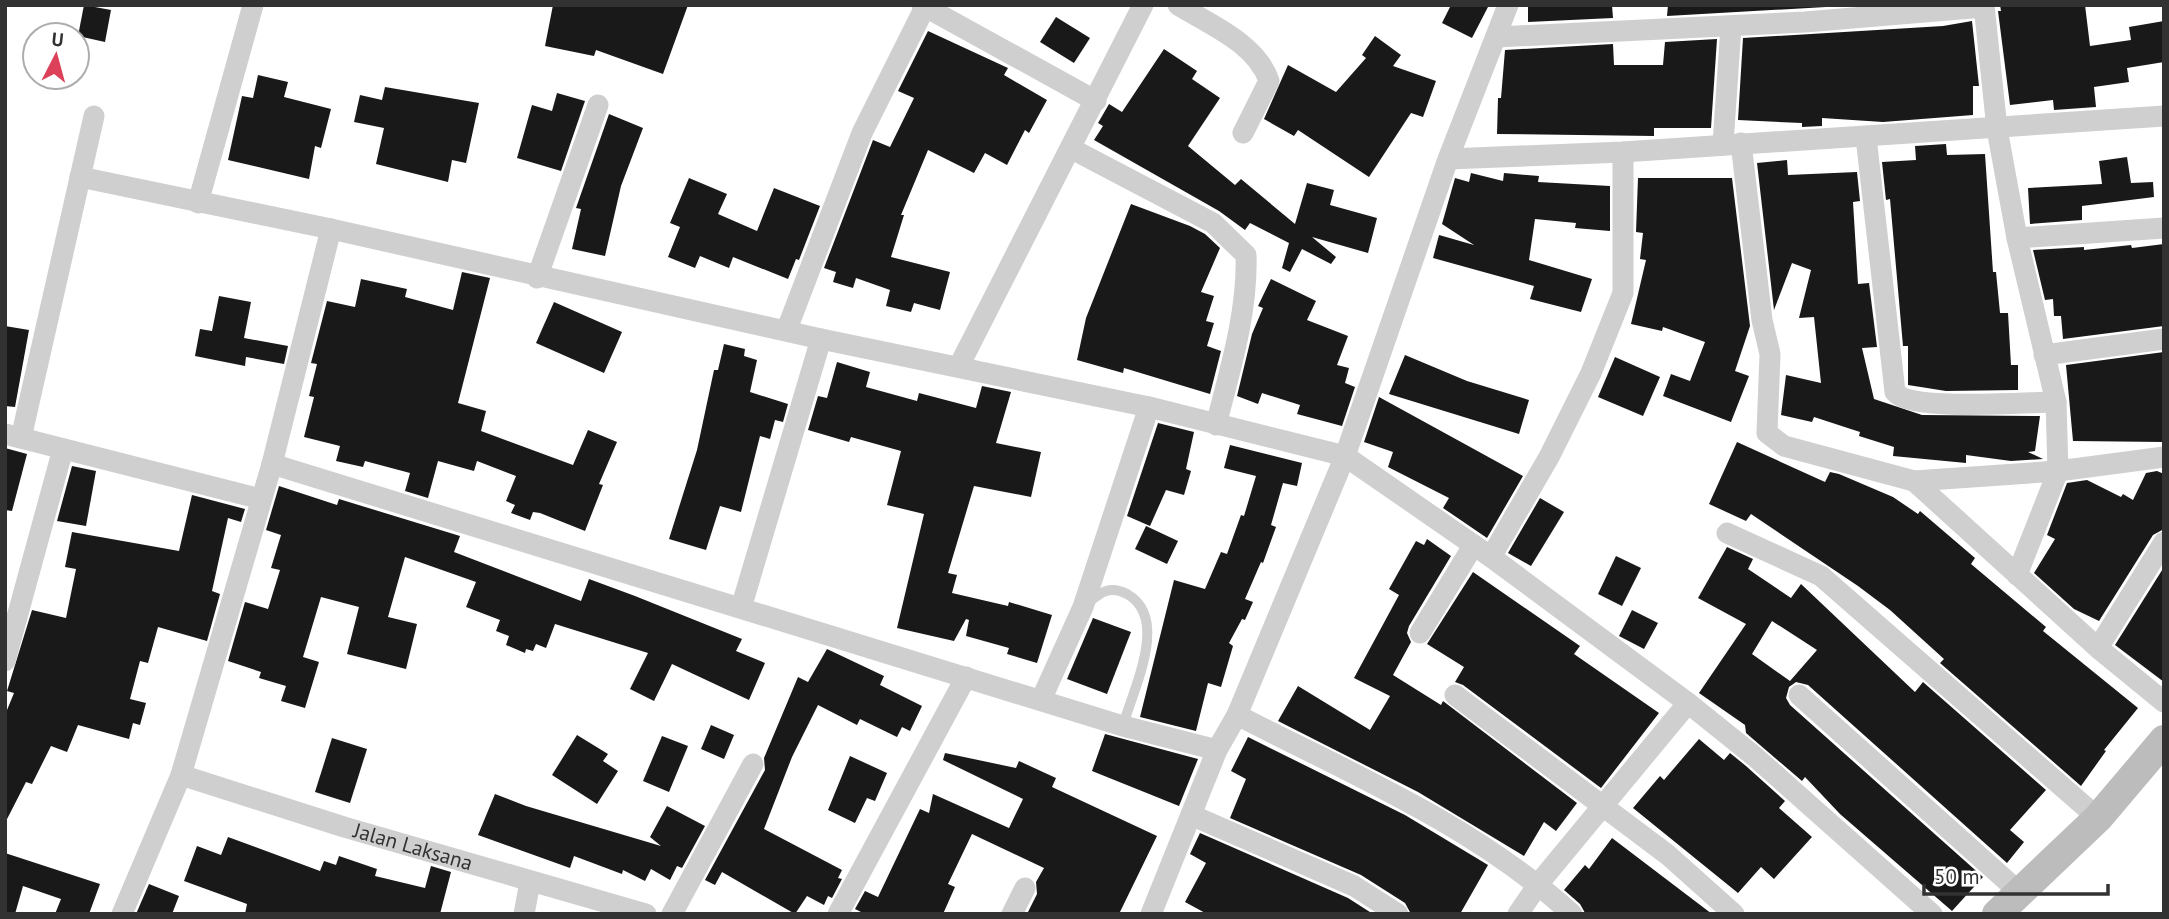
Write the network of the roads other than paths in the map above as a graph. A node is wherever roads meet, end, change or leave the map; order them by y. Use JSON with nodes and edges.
{"nodes":[{"id":1,"x":253,"y":5,"type":"edge"},
{"id":2,"x":1143,"y":5,"type":"edge"},
{"id":3,"x":1178,"y":5,"type":"edge"},
{"id":4,"x":1508,"y":5,"type":"edge"},
{"id":5,"x":923,"y":6,"type":"edge"},
{"id":6,"x":1984,"y":6,"type":"edge"},
{"id":7,"x":1731,"y":26,"type":"junction"},
{"id":8,"x":1497,"y":37,"type":"junction"},
{"id":9,"x":1096,"y":101,"type":"junction"},
{"id":10,"x":598,"y":105,"type":"dead end"},
{"id":11,"x":94,"y":116,"type":"dead end"},
{"id":12,"x":2164,"y":116,"type":"edge"},
{"id":13,"x":1997,"y":129,"type":"junction"},
{"id":14,"x":1242,"y":133,"type":"dead end"},
{"id":15,"x":1866,"y":137,"type":"junction"},
{"id":16,"x":1732,"y":143,"type":"junction"},
{"id":17,"x":1072,"y":149,"type":"junction"},
{"id":18,"x":1623,"y":152,"type":"junction"},
{"id":19,"x":1448,"y":159,"type":"junction"},
{"id":20,"x":80,"y":177,"type":"junction"},
{"id":21,"x":198,"y":203,"type":"junction"},
{"id":22,"x":2164,"y":228,"type":"edge"},
{"id":23,"x":331,"y":229,"type":"junction"},
{"id":24,"x":2017,"y":238,"type":"junction"},
{"id":25,"x":537,"y":278,"type":"junction"},
{"id":26,"x":787,"y":329,"type":"junction"},
{"id":27,"x":821,"y":339,"type":"junction"},
{"id":28,"x":2164,"y":339,"type":"edge"},
{"id":29,"x":2044,"y":355,"type":"junction"},
{"id":30,"x":959,"y":366,"type":"junction"},
{"id":31,"x":2056,"y":402,"type":"junction"},
{"id":32,"x":1149,"y":407,"type":"junction"},
{"id":33,"x":1216,"y":425,"type":"junction"},
{"id":34,"x":13,"y":436,"type":"edge"},
{"id":35,"x":63,"y":449,"type":"junction"},
{"id":36,"x":1345,"y":456,"type":"junction"},
{"id":37,"x":2164,"y":457,"type":"edge"},
{"id":38,"x":272,"y":464,"type":"junction"},
{"id":39,"x":2058,"y":471,"type":"junction"},
{"id":40,"x":1914,"y":481,"type":"junction"},
{"id":41,"x":261,"y":499,"type":"junction"},
{"id":42,"x":1727,"y":533,"type":"dead end"},
{"id":43,"x":2164,"y":542,"type":"edge"},
{"id":44,"x":1482,"y":552,"type":"junction"},
{"id":45,"x":2017,"y":575,"type":"junction"},
{"id":46,"x":1083,"y":607,"type":"junction"},
{"id":47,"x":741,"y":608,"type":"junction"},
{"id":48,"x":1420,"y":634,"type":"dead end"},
{"id":49,"x":2098,"y":648,"type":"junction"},
{"id":50,"x":5,"y":661,"type":"edge"},
{"id":51,"x":966,"y":677,"type":"junction"},
{"id":52,"x":1455,"y":695,"type":"dead end"},
{"id":53,"x":1799,"y":695,"type":"dead end"},
{"id":54,"x":1041,"y":700,"type":"junction"},
{"id":55,"x":2164,"y":702,"type":"edge"},
{"id":56,"x":1688,"y":703,"type":"junction"},
{"id":57,"x":1237,"y":715,"type":"junction"},
{"id":58,"x":1123,"y":726,"type":"junction"},
{"id":59,"x":2164,"y":740,"type":"edge"},
{"id":60,"x":1217,"y":750,"type":"junction"},
{"id":61,"x":753,"y":764,"type":"dead end"},
{"id":62,"x":181,"y":775,"type":"junction"},
{"id":63,"x":1605,"y":807,"type":"junction"},
{"id":64,"x":1191,"y":815,"type":"junction"},
{"id":65,"x":2098,"y":818,"type":"junction"},
{"id":66,"x":530,"y":882,"type":"junction"},
{"id":67,"x":1539,"y":883,"type":"junction"},
{"id":68,"x":1025,"y":888,"type":"dead end"},
{"id":69,"x":2018,"y":891,"type":"junction"},
{"id":70,"x":1156,"y":912,"type":"edge"},
{"id":71,"x":122,"y":914,"type":"edge"},
{"id":72,"x":524,"y":914,"type":"edge"},
{"id":73,"x":646,"y":914,"type":"edge"},
{"id":74,"x":673,"y":914,"type":"edge"},
{"id":75,"x":838,"y":914,"type":"edge"},
{"id":76,"x":1012,"y":914,"type":"edge"},
{"id":77,"x":1398,"y":914,"type":"edge"},
{"id":78,"x":1518,"y":914,"type":"edge"},
{"id":79,"x":1572,"y":914,"type":"edge"},
{"id":80,"x":1734,"y":914,"type":"edge"},
{"id":81,"x":1932,"y":914,"type":"edge"},
{"id":82,"x":1997,"y":914,"type":"edge"}],
"edges":[{"from":1,"to":21,"type":"street"},
{"from":2,"to":9,"type":"street"},
{"from":3,"to":14,"type":"street"},
{"from":4,"to":8,"type":"street"},
{"from":5,"to":9,"type":"street"},
{"from":5,"to":26,"type":"street"},
{"from":6,"to":7,"type":"street"},
{"from":6,"to":13,"type":"street"},
{"from":7,"to":8,"type":"street"},
{"from":7,"to":16,"type":"street"},
{"from":8,"to":19,"type":"street"},
{"from":9,"to":17,"type":"street"},
{"from":10,"to":25,"type":"street"},
{"from":11,"to":20,"type":"street"},
{"from":12,"to":13,"type":"street"},
{"from":13,"to":15,"type":"street"},
{"from":13,"to":24,"type":"street"},
{"from":15,"to":16,"type":"street"},
{"from":15,"to":31,"type":"street"},
{"from":16,"to":18,"type":"street"},
{"from":16,"to":40,"type":"street"},
{"from":17,"to":30,"type":"street"},
{"from":17,"to":33,"type":"street"},
{"from":18,"to":19,"type":"street"},
{"from":18,"to":44,"type":"street"},
{"from":19,"to":36,"type":"street"},
{"from":20,"to":21,"type":"street"},
{"from":20,"to":34,"type":"street"},
{"from":21,"to":23,"type":"street"},
{"from":22,"to":24,"type":"street"},
{"from":23,"to":25,"type":"street"},
{"from":23,"to":38,"type":"street"},
{"from":24,"to":29,"type":"street"},
{"from":25,"to":26,"type":"street"},
{"from":26,"to":27,"type":"street"},
{"from":27,"to":30,"type":"street"},
{"from":27,"to":47,"type":"street"},
{"from":28,"to":29,"type":"street"},
{"from":29,"to":31,"type":"street"},
{"from":30,"to":32,"type":"street"},
{"from":31,"to":39,"type":"street"},
{"from":32,"to":33,"type":"street"},
{"from":32,"to":46,"type":"street"},
{"from":33,"to":36,"type":"street"},
{"from":34,"to":35,"type":"street"},
{"from":35,"to":41,"type":"street"},
{"from":35,"to":50,"type":"street"},
{"from":36,"to":44,"type":"street"},
{"from":36,"to":57,"type":"street"},
{"from":37,"to":39,"type":"street"},
{"from":38,"to":41,"type":"street"},
{"from":38,"to":47,"type":"street"},
{"from":39,"to":40,"type":"street"},
{"from":39,"to":45,"type":"street"},
{"from":40,"to":45,"type":"street"},
{"from":41,"to":62,"type":"street"},
{"from":42,"to":65,"type":"street"},
{"from":43,"to":49,"type":"street"},
{"from":44,"to":48,"type":"street"},
{"from":44,"to":56,"type":"street"},
{"from":45,"to":49,"type":"street"},
{"from":46,"to":54,"type":"street"},
{"from":46,"to":58,"type":"lane"},
{"from":47,"to":51,"type":"street"},
{"from":49,"to":55,"type":"street"},
{"from":51,"to":54,"type":"street"},
{"from":51,"to":75,"type":"street"},
{"from":52,"to":63,"type":"street"},
{"from":53,"to":69,"type":"street"},
{"from":54,"to":58,"type":"street"},
{"from":56,"to":63,"type":"street"},
{"from":56,"to":81,"type":"street"},
{"from":57,"to":60,"type":"street"},
{"from":57,"to":67,"type":"street"},
{"from":58,"to":60,"type":"street"},
{"from":59,"to":65,"type":"street"},
{"from":60,"to":64,"type":"street"},
{"from":61,"to":74,"type":"street"},
{"from":62,"to":66,"type":"street","name":"Jalan Laksana"},
{"from":62,"to":71,"type":"street"},
{"from":63,"to":67,"type":"street"},
{"from":63,"to":80,"type":"street"},
{"from":64,"to":70,"type":"street"},
{"from":64,"to":77,"type":"street"},
{"from":65,"to":69,"type":"street"},
{"from":66,"to":72,"type":"street"},
{"from":66,"to":73,"type":"street","name":"Jalan Laksana"},
{"from":67,"to":78,"type":"street"},
{"from":67,"to":79,"type":"street"},
{"from":68,"to":76,"type":"street"},
{"from":69,"to":82,"type":"street"}]}
